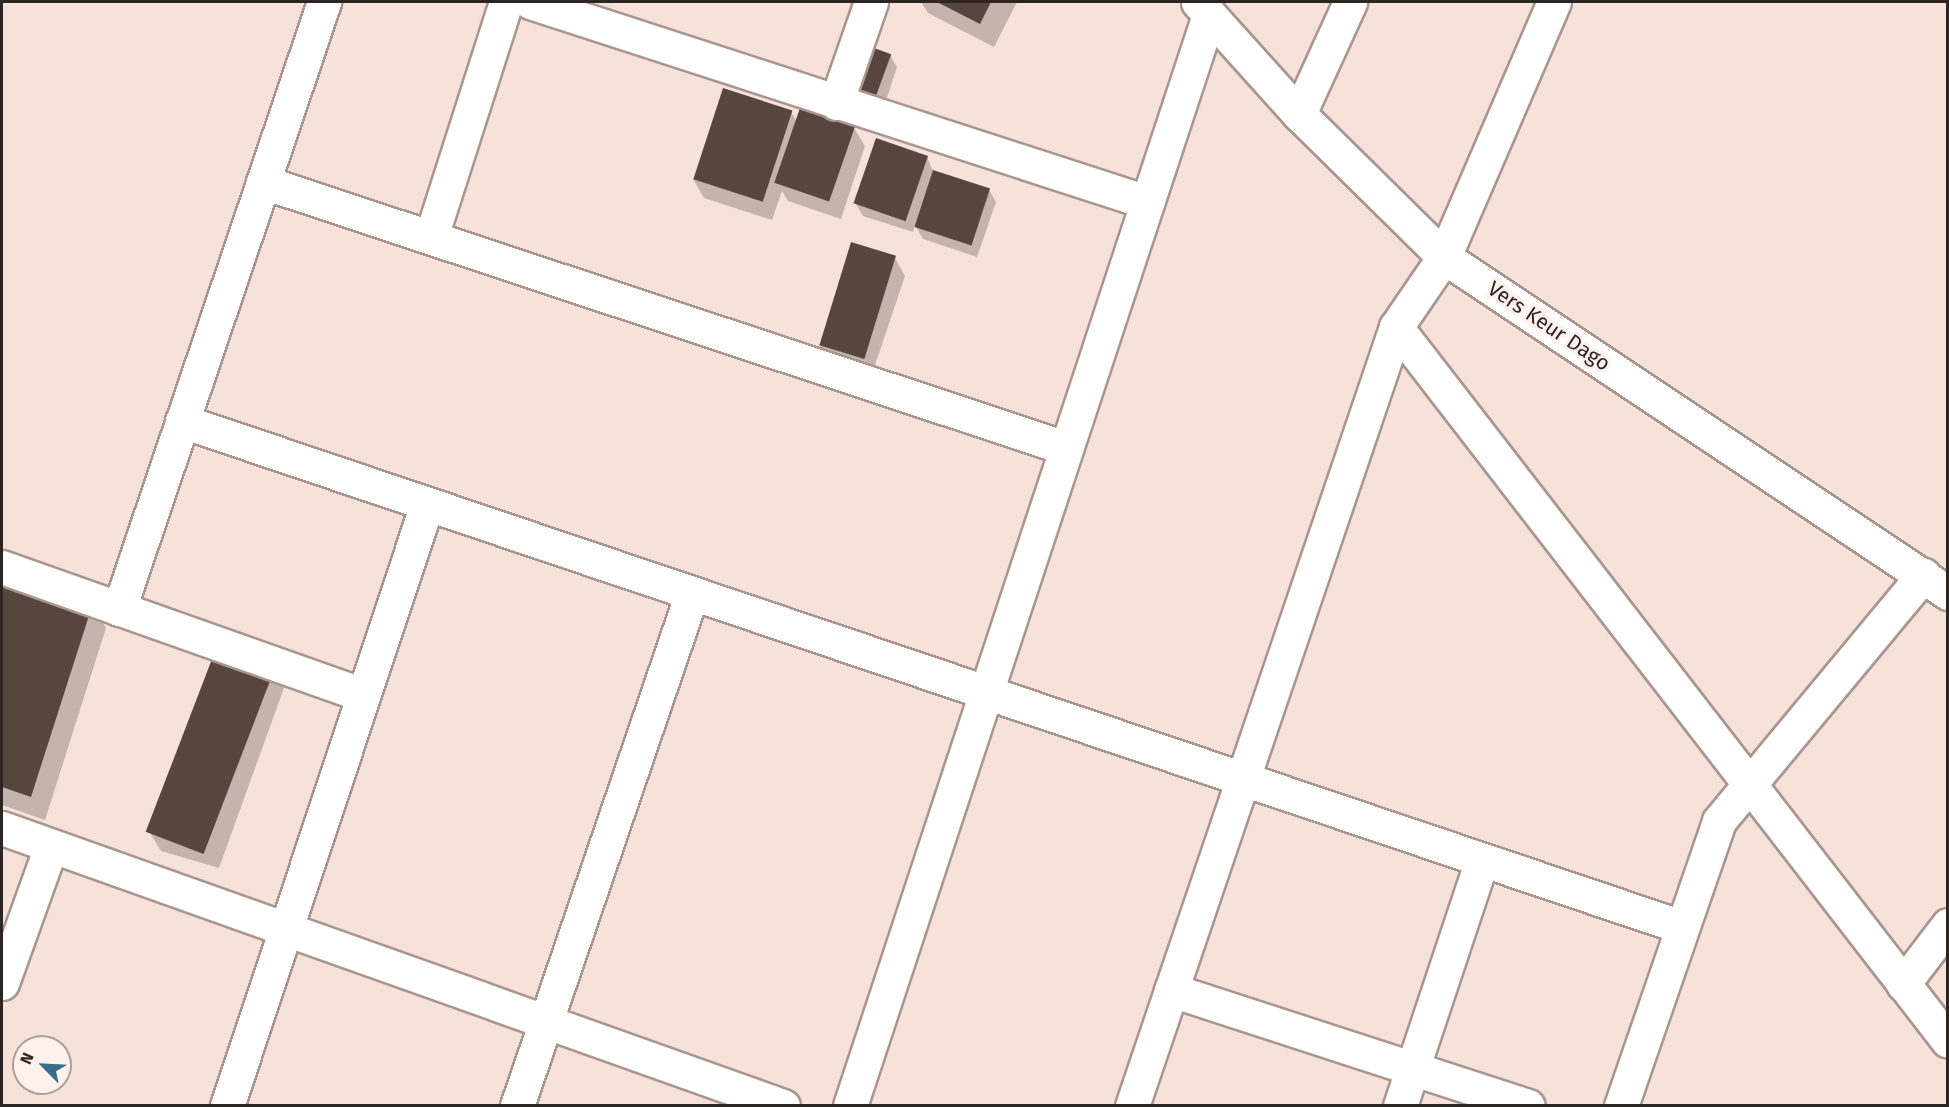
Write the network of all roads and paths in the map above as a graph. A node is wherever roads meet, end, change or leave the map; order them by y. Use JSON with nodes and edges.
{"nodes":[{"id":1,"x":324,"y":2,"type":"edge"},
{"id":2,"x":506,"y":2,"type":"edge"},
{"id":3,"x":530,"y":2,"type":"edge"},
{"id":4,"x":871,"y":2,"type":"edge"},
{"id":5,"x":1350,"y":2,"type":"edge"},
{"id":6,"x":1554,"y":2,"type":"edge"},
{"id":7,"x":1204,"y":8,"type":"edge"},
{"id":8,"x":836,"y":103,"type":"junction"},
{"id":9,"x":1299,"y":114,"type":"junction"},
{"id":10,"x":263,"y":182,"type":"junction"},
{"id":11,"x":1147,"y":202,"type":"junction"},
{"id":12,"x":431,"y":237,"type":"junction"},
{"id":13,"x":1444,"y":256,"type":"junction"},
{"id":14,"x":1395,"y":327,"type":"junction"},
{"id":15,"x":182,"y":422,"type":"junction"},
{"id":16,"x":1066,"y":448,"type":"junction"},
{"id":17,"x":427,"y":504,"type":"junction"},
{"id":18,"x":2,"y":567,"type":"edge"},
{"id":19,"x":1935,"y":584,"type":"edge"},
{"id":20,"x":692,"y":593,"type":"junction"},
{"id":21,"x":119,"y":609,"type":"junction"},
{"id":22,"x":986,"y":693,"type":"junction"},
{"id":23,"x":363,"y":695,"type":"junction"},
{"id":24,"x":1243,"y":779,"type":"junction"},
{"id":25,"x":1748,"y":783,"type":"junction"},
{"id":26,"x":2,"y":828,"type":"edge"},
{"id":27,"x":51,"y":846,"type":"junction"},
{"id":28,"x":1482,"y":860,"type":"junction"},
{"id":29,"x":1947,"y":925,"type":"edge"},
{"id":30,"x":1682,"y":927,"type":"junction"},
{"id":31,"x":286,"y":929,"type":"junction"},
{"id":32,"x":2,"y":983,"type":"edge"},
{"id":33,"x":1903,"y":984,"type":"junction"},
{"id":34,"x":1171,"y":990,"type":"junction"},
{"id":35,"x":545,"y":1022,"type":"junction"},
{"id":36,"x":1947,"y":1041,"type":"edge"},
{"id":37,"x":1413,"y":1068,"type":"junction"},
{"id":38,"x":227,"y":1106,"type":"edge"},
{"id":39,"x":517,"y":1106,"type":"edge"},
{"id":40,"x":783,"y":1106,"type":"edge"},
{"id":41,"x":850,"y":1106,"type":"edge"},
{"id":42,"x":1132,"y":1106,"type":"edge"},
{"id":43,"x":1400,"y":1106,"type":"edge"},
{"id":44,"x":1528,"y":1106,"type":"edge"},
{"id":45,"x":1621,"y":1106,"type":"edge"}],
"edges":[{"from":1,"to":10,"type":"street"},
{"from":2,"to":12,"type":"street"},
{"from":3,"to":8,"type":"street"},
{"from":4,"to":8,"type":"street"},
{"from":5,"to":9,"type":"street"},
{"from":6,"to":13,"type":"street"},
{"from":7,"to":9,"type":"street","name":"Vers Keur Dago"},
{"from":7,"to":11,"type":"street"},
{"from":8,"to":11,"type":"street"},
{"from":9,"to":13,"type":"street","name":"Vers Keur Dago"},
{"from":10,"to":12,"type":"street"},
{"from":10,"to":15,"type":"street"},
{"from":11,"to":16,"type":"street"},
{"from":12,"to":16,"type":"street"},
{"from":13,"to":14,"type":"street"},
{"from":13,"to":19,"type":"street","name":"Vers Keur Dago"},
{"from":14,"to":24,"type":"street"},
{"from":14,"to":25,"type":"street"},
{"from":15,"to":17,"type":"street"},
{"from":15,"to":21,"type":"street"},
{"from":16,"to":22,"type":"street"},
{"from":17,"to":20,"type":"street"},
{"from":17,"to":23,"type":"street"},
{"from":18,"to":21,"type":"street"},
{"from":19,"to":25,"type":"street"},
{"from":20,"to":22,"type":"street"},
{"from":20,"to":35,"type":"street"},
{"from":21,"to":23,"type":"street"},
{"from":22,"to":24,"type":"street"},
{"from":22,"to":41,"type":"street"},
{"from":23,"to":31,"type":"street"},
{"from":24,"to":28,"type":"street"},
{"from":24,"to":34,"type":"street"},
{"from":25,"to":30,"type":"street"},
{"from":25,"to":33,"type":"street"},
{"from":26,"to":27,"type":"street"},
{"from":27,"to":31,"type":"street"},
{"from":27,"to":32,"type":"street"},
{"from":28,"to":30,"type":"street"},
{"from":28,"to":37,"type":"street"},
{"from":29,"to":33,"type":"street"},
{"from":30,"to":45,"type":"street"},
{"from":31,"to":35,"type":"street"},
{"from":31,"to":38,"type":"street"},
{"from":33,"to":36,"type":"street"},
{"from":34,"to":37,"type":"street"},
{"from":34,"to":42,"type":"street"},
{"from":35,"to":39,"type":"street"},
{"from":35,"to":40,"type":"street"},
{"from":37,"to":43,"type":"street"},
{"from":37,"to":44,"type":"street"}]}
